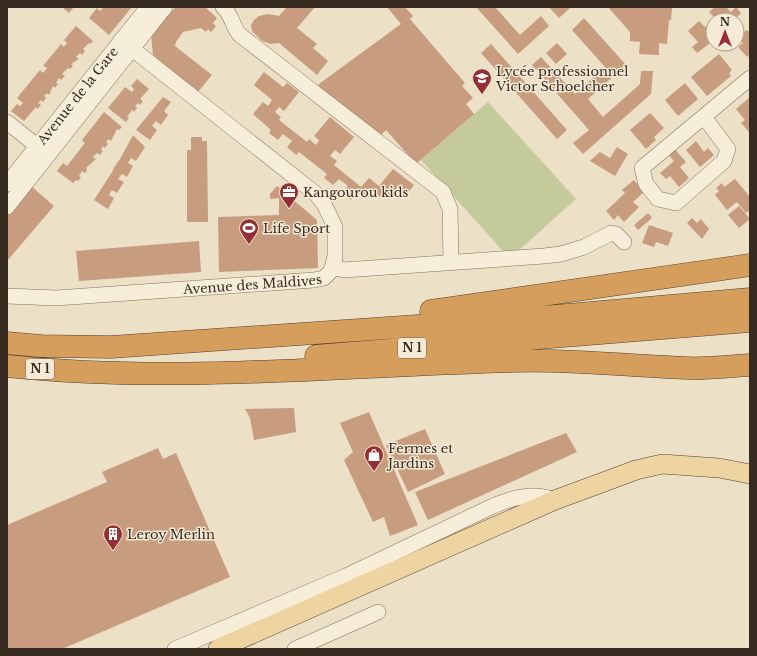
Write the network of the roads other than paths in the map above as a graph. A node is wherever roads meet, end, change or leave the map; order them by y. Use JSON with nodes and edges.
{"nodes":[{"id":1,"x":148,"y":7,"type":"edge"},
{"id":2,"x":165,"y":7,"type":"edge"},
{"id":3,"x":223,"y":7,"type":"edge"},
{"id":4,"x":126,"y":44,"type":"junction"},
{"id":5,"x":750,"y":78,"type":"edge"},
{"id":6,"x":704,"y":117,"type":"junction"},
{"id":7,"x":7,"y":122,"type":"edge"},
{"id":8,"x":37,"y":146,"type":"junction"},
{"id":9,"x":7,"y":184,"type":"edge"},
{"id":10,"x":7,"y":207,"type":"edge"},
{"id":11,"x":624,"y":242,"type":"dead end"},
{"id":12,"x":451,"y":262,"type":"junction"},
{"id":13,"x":750,"y":265,"type":"edge"},
{"id":14,"x":334,"y":267,"type":"junction"},
{"id":15,"x":7,"y":296,"type":"edge"},
{"id":16,"x":750,"y":299,"type":"edge"},
{"id":17,"x":750,"y":320,"type":"edge"},
{"id":18,"x":246,"y":338,"type":"junction"},
{"id":19,"x":7,"y":343,"type":"edge"},
{"id":20,"x":750,"y":365,"type":"edge"},
{"id":21,"x":7,"y":366,"type":"edge"},
{"id":22,"x":73,"y":371,"type":"junction"},
{"id":23,"x":750,"y":474,"type":"edge"},
{"id":24,"x":555,"y":500,"type":"junction"},
{"id":25,"x":378,"y":612,"type":"dead end"},
{"id":26,"x":176,"y":649,"type":"edge"},
{"id":27,"x":218,"y":649,"type":"edge"},
{"id":28,"x":295,"y":649,"type":"edge"}],
"edges":[{"from":1,"to":4,"type":"street","name":"Avenue de la Gare"},
{"from":2,"to":4,"type":"street"},
{"from":3,"to":12,"type":"street"},
{"from":4,"to":8,"type":"street","name":"Avenue de la Gare"},
{"from":4,"to":10,"type":"street"},
{"from":4,"to":14,"type":"street","name":"Avenue des Maldives"},
{"from":5,"to":6,"type":"street"},
{"from":6,"to":6,"type":"street"},
{"from":7,"to":8,"type":"street"},
{"from":8,"to":9,"type":"street","name":"Avenue de la Gare"},
{"from":11,"to":12,"type":"street"},
{"from":12,"to":14,"type":"street"},
{"from":13,"to":18,"type":"highway"},
{"from":14,"to":15,"type":"street","name":"Avenue des Maldives"},
{"from":16,"to":18,"type":"highway","number":"N 1"},
{"from":17,"to":22,"type":"highway","number":"N 1"},
{"from":18,"to":19,"type":"highway","number":"N 1"},
{"from":20,"to":22,"type":"highway"},
{"from":21,"to":22,"type":"highway","number":"N 1"},
{"from":23,"to":24,"type":"main road"},
{"from":24,"to":26,"type":"street"},
{"from":24,"to":27,"type":"main road"},
{"from":25,"to":28,"type":"street"}]}
